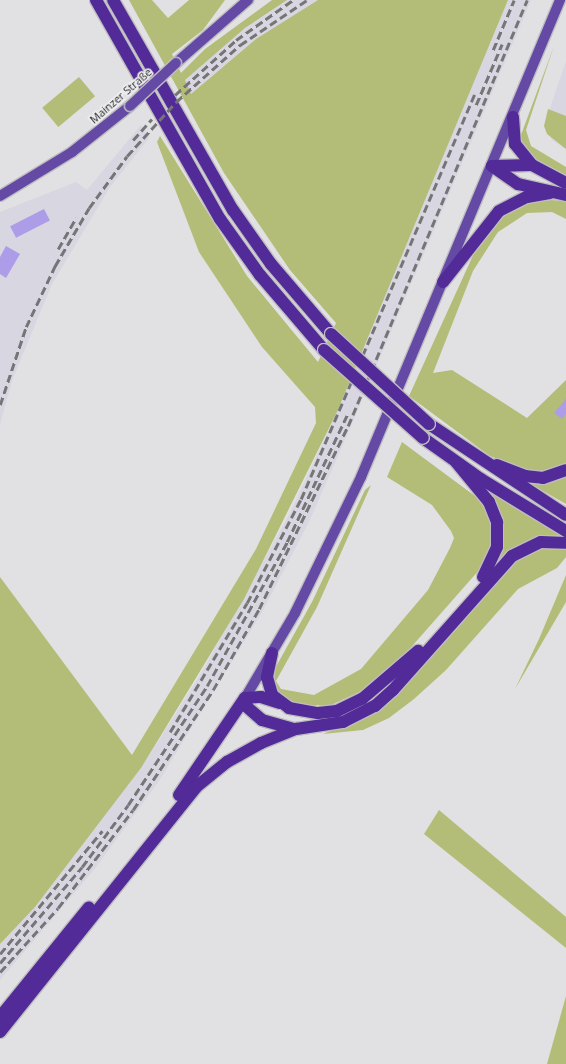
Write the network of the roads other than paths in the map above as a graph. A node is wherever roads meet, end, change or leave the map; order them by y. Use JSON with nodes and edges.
{"nodes":[{"id":1,"x":96,"y":0,"type":"edge"},
{"id":2,"x":113,"y":0,"type":"edge"},
{"id":3,"x":248,"y":0,"type":"edge"},
{"id":4,"x":560,"y":0,"type":"edge"},
{"id":5,"x":512,"y":117,"type":"junction"},
{"id":6,"x":532,"y":165,"type":"junction"},
{"id":7,"x":492,"y":166,"type":"junction"},
{"id":8,"x":566,"y":183,"type":"edge"},
{"id":9,"x":550,"y":193,"type":"junction"},
{"id":10,"x":566,"y":195,"type":"edge"},
{"id":11,"x":0,"y":196,"type":"edge"},
{"id":12,"x":443,"y":282,"type":"junction"},
{"id":13,"x":463,"y":449,"type":"junction"},
{"id":14,"x":456,"y":462,"type":"junction"},
{"id":15,"x":566,"y":470,"type":"edge"},
{"id":16,"x":566,"y":515,"type":"edge"},
{"id":17,"x":566,"y":531,"type":"edge"},
{"id":18,"x":566,"y":543,"type":"edge"},
{"id":19,"x":272,"y":653,"type":"junction"},
{"id":20,"x":245,"y":698,"type":"junction"},
{"id":21,"x":280,"y":704,"type":"junction"},
{"id":22,"x":296,"y":729,"type":"junction"},
{"id":23,"x":173,"y":804,"type":"junction"},
{"id":24,"x":146,"y":847,"type":"junction"},
{"id":25,"x":0,"y":1018,"type":"edge"},
{"id":26,"x":0,"y":1032,"type":"edge"}],
"edges":[{"from":1,"to":14,"type":"highway","bridge":true},
{"from":2,"to":13,"type":"highway","bridge":true},
{"from":3,"to":11,"type":"main road","name":"Mainzer Straße","bridge":true},
{"from":4,"to":5,"type":"main road"},
{"from":5,"to":6,"type":"highway"},
{"from":5,"to":7,"type":"main road"},
{"from":6,"to":7,"type":"highway"},
{"from":6,"to":8,"type":"highway"},
{"from":7,"to":9,"type":"highway"},
{"from":7,"to":12,"type":"main road"},
{"from":9,"to":10,"type":"highway"},
{"from":9,"to":12,"type":"highway"},
{"from":12,"to":19,"type":"main road"},
{"from":13,"to":15,"type":"highway"},
{"from":13,"to":16,"type":"highway"},
{"from":14,"to":17,"type":"highway"},
{"from":14,"to":21,"type":"highway"},
{"from":18,"to":22,"type":"highway"},
{"from":19,"to":20,"type":"main road"},
{"from":19,"to":21,"type":"highway"},
{"from":20,"to":21,"type":"highway"},
{"from":20,"to":22,"type":"highway"},
{"from":20,"to":23,"type":"highway"},
{"from":22,"to":24,"type":"highway"},
{"from":23,"to":24,"type":"highway"},
{"from":23,"to":25,"type":"highway"},
{"from":24,"to":26,"type":"highway"}]}
